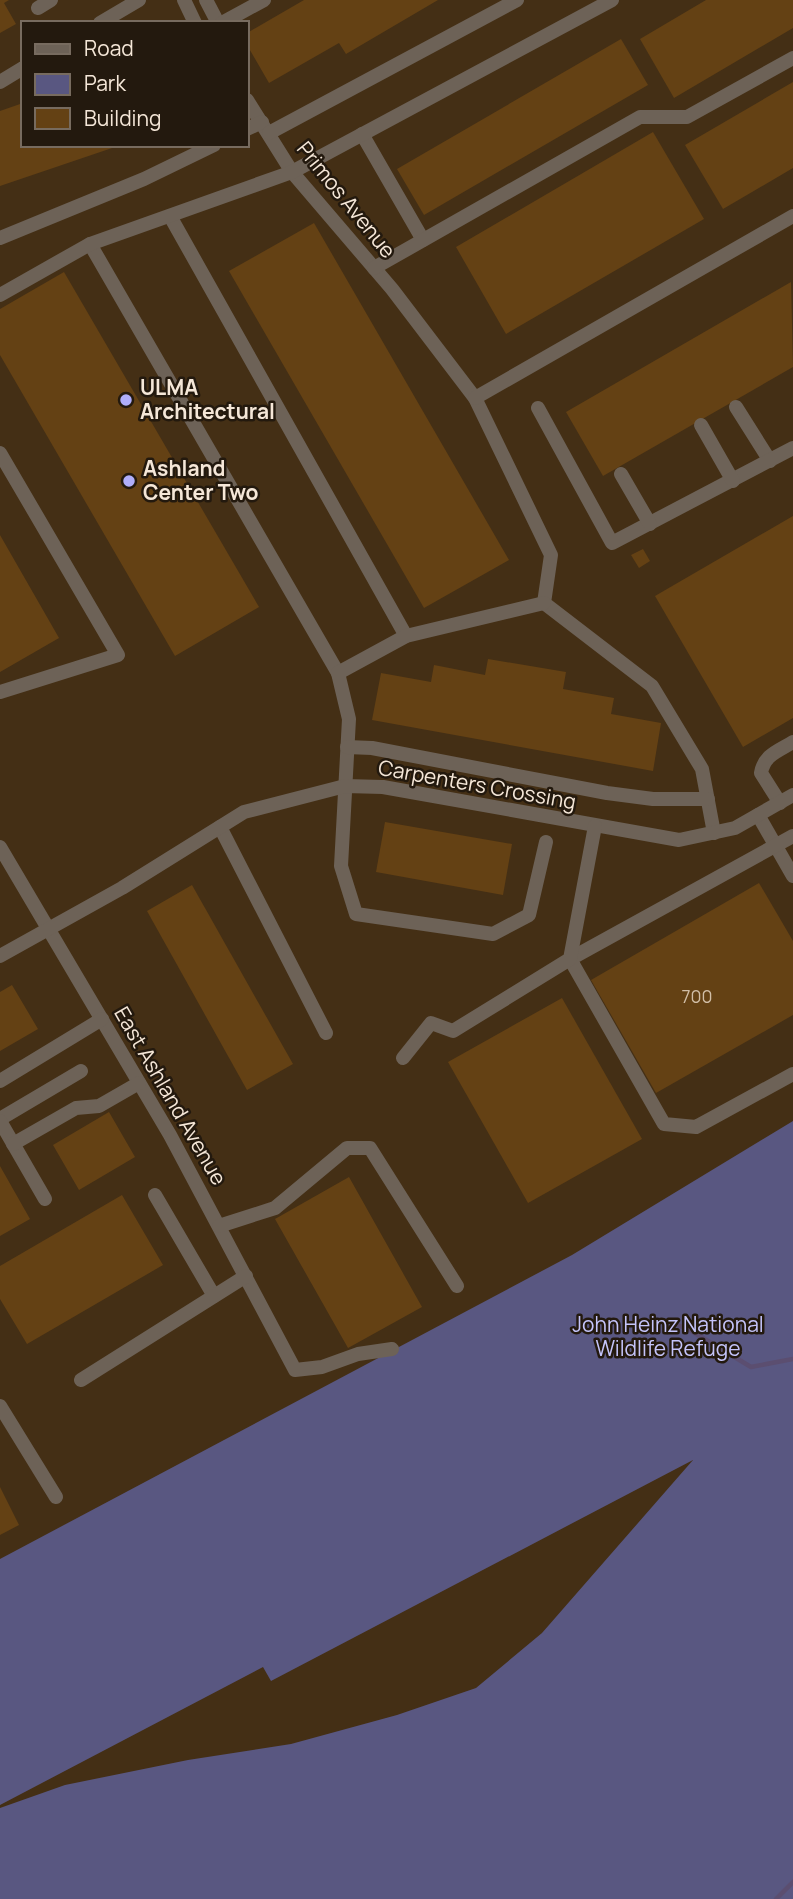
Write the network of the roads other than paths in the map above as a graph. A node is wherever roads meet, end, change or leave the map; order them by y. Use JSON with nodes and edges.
{"nodes":[{"id":1,"x":139,"y":0,"type":"edge"},
{"id":2,"x":184,"y":0,"type":"edge"},
{"id":3,"x":206,"y":0,"type":"edge"},
{"id":4,"x":264,"y":0,"type":"edge"},
{"id":5,"x":517,"y":0,"type":"edge"},
{"id":6,"x":612,"y":0,"type":"edge"},
{"id":7,"x":103,"y":21,"type":"edge"},
{"id":8,"x":194,"y":21,"type":"edge"},
{"id":9,"x":219,"y":21,"type":"edge"},
{"id":10,"x":224,"y":21,"type":"edge"},
{"id":11,"x":793,"y":58,"type":"edge"},
{"id":12,"x":21,"y":69,"type":"edge"},
{"id":13,"x":0,"y":82,"type":"edge"},
{"id":14,"x":248,"y":102,"type":"edge"},
{"id":15,"x":265,"y":127,"type":"junction"},
{"id":16,"x":248,"y":129,"type":"edge"},
{"id":17,"x":362,"y":134,"type":"junction"},
{"id":18,"x":210,"y":147,"type":"edge"},
{"id":19,"x":292,"y":172,"type":"junction"},
{"id":20,"x":170,"y":216,"type":"junction"},
{"id":21,"x":793,"y":216,"type":"edge"},
{"id":22,"x":0,"y":238,"type":"edge"},
{"id":23,"x":423,"y":240,"type":"junction"},
{"id":24,"x":90,"y":244,"type":"junction"},
{"id":25,"x":374,"y":268,"type":"junction"},
{"id":26,"x":0,"y":295,"type":"edge"},
{"id":27,"x":475,"y":398,"type":"junction"},
{"id":28,"x":736,"y":407,"type":"dead end"},
{"id":29,"x":538,"y":408,"type":"dead end"},
{"id":30,"x":701,"y":425,"type":"dead end"},
{"id":31,"x":793,"y":448,"type":"edge"},
{"id":32,"x":0,"y":453,"type":"edge"},
{"id":33,"x":769,"y":461,"type":"junction"},
{"id":34,"x":621,"y":474,"type":"dead end"},
{"id":35,"x":733,"y":481,"type":"junction"},
{"id":36,"x":650,"y":524,"type":"junction"},
{"id":37,"x":544,"y":603,"type":"junction"},
{"id":38,"x":406,"y":636,"type":"junction"},
{"id":39,"x":338,"y":673,"type":"junction"},
{"id":40,"x":0,"y":692,"type":"edge"},
{"id":41,"x":793,"y":742,"type":"edge"},
{"id":42,"x":347,"y":747,"type":"junction"},
{"id":43,"x":345,"y":786,"type":"junction"},
{"id":44,"x":708,"y":799,"type":"junction"},
{"id":45,"x":786,"y":799,"type":"edge"},
{"id":46,"x":758,"y":816,"type":"junction"},
{"id":47,"x":595,"y":826,"type":"junction"},
{"id":48,"x":220,"y":827,"type":"junction"},
{"id":49,"x":714,"y":833,"type":"junction"},
{"id":50,"x":793,"y":836,"type":"edge"},
{"id":51,"x":546,"y":842,"type":"dead end"},
{"id":52,"x":776,"y":846,"type":"junction"},
{"id":53,"x":0,"y":847,"type":"edge"},
{"id":54,"x":793,"y":876,"type":"edge"},
{"id":55,"x":49,"y":927,"type":"junction"},
{"id":56,"x":0,"y":956,"type":"edge"},
{"id":57,"x":570,"y":959,"type":"junction"},
{"id":58,"x":102,"y":1018,"type":"junction"},
{"id":59,"x":326,"y":1033,"type":"dead end"},
{"id":60,"x":403,"y":1058,"type":"dead end"},
{"id":61,"x":81,"y":1072,"type":"dead end"},
{"id":62,"x":793,"y":1074,"type":"edge"},
{"id":63,"x":0,"y":1081,"type":"edge"},
{"id":64,"x":139,"y":1083,"type":"junction"},
{"id":65,"x":0,"y":1120,"type":"edge"},
{"id":66,"x":13,"y":1144,"type":"junction"},
{"id":67,"x":155,"y":1195,"type":"dead end"},
{"id":68,"x":45,"y":1199,"type":"dead end"},
{"id":69,"x":219,"y":1226,"type":"junction"},
{"id":70,"x":246,"y":1276,"type":"junction"},
{"id":71,"x":457,"y":1286,"type":"dead end"},
{"id":72,"x":214,"y":1296,"type":"junction"},
{"id":73,"x":392,"y":1349,"type":"dead end"},
{"id":74,"x":81,"y":1380,"type":"dead end"},
{"id":75,"x":0,"y":1406,"type":"edge"},
{"id":76,"x":56,"y":1497,"type":"dead end"}],
"edges":[{"from":1,"to":7,"type":"street"},
{"from":2,"to":8,"type":"street"},
{"from":3,"to":9,"type":"street"},
{"from":4,"to":10,"type":"street"},
{"from":5,"to":15,"type":"street"},
{"from":6,"to":17,"type":"street"},
{"from":11,"to":23,"type":"street"},
{"from":12,"to":13,"type":"street"},
{"from":14,"to":15,"type":"street","name":"Primos Avenue"},
{"from":15,"to":16,"type":"street"},
{"from":15,"to":19,"type":"street","name":"Primos Avenue"},
{"from":17,"to":19,"type":"street"},
{"from":17,"to":23,"type":"street"},
{"from":18,"to":22,"type":"street"},
{"from":19,"to":20,"type":"street"},
{"from":19,"to":25,"type":"street","name":"Primos Avenue"},
{"from":20,"to":24,"type":"street"},
{"from":20,"to":38,"type":"street"},
{"from":21,"to":27,"type":"street"},
{"from":23,"to":25,"type":"street"},
{"from":24,"to":26,"type":"street"},
{"from":24,"to":39,"type":"street"},
{"from":25,"to":27,"type":"street","name":"Primos Avenue"},
{"from":27,"to":37,"type":"street","name":"Primos Avenue"},
{"from":28,"to":33,"type":"street"},
{"from":29,"to":36,"type":"street"},
{"from":30,"to":35,"type":"street"},
{"from":31,"to":33,"type":"street"},
{"from":32,"to":40,"type":"street"},
{"from":33,"to":35,"type":"street"},
{"from":34,"to":36,"type":"street"},
{"from":35,"to":36,"type":"street"},
{"from":37,"to":38,"type":"street"},
{"from":37,"to":44,"type":"street"},
{"from":38,"to":39,"type":"street"},
{"from":39,"to":42,"type":"street"},
{"from":41,"to":45,"type":"street"},
{"from":42,"to":43,"type":"street"},
{"from":42,"to":44,"type":"street"},
{"from":43,"to":47,"type":"street","name":"Carpenters Crossing"},
{"from":43,"to":48,"type":"street","name":"Carpenters Crossing"},
{"from":43,"to":51,"type":"street"},
{"from":44,"to":49,"type":"street"},
{"from":45,"to":46,"type":"street","name":"Carpenters Crossing"},
{"from":46,"to":49,"type":"street","name":"Carpenters Crossing"},
{"from":46,"to":52,"type":"street"},
{"from":47,"to":49,"type":"street","name":"Carpenters Crossing"},
{"from":47,"to":57,"type":"street"},
{"from":48,"to":55,"type":"street","name":"Carpenters Crossing"},
{"from":48,"to":59,"type":"street"},
{"from":50,"to":52,"type":"street"},
{"from":52,"to":54,"type":"street"},
{"from":52,"to":57,"type":"street"},
{"from":53,"to":55,"type":"street","name":"East Ashland Avenue"},
{"from":55,"to":56,"type":"street","name":"Carpenters Crossing"},
{"from":55,"to":58,"type":"street","name":"East Ashland Avenue"},
{"from":57,"to":60,"type":"street"},
{"from":57,"to":62,"type":"street"},
{"from":58,"to":63,"type":"street"},
{"from":58,"to":64,"type":"street","name":"East Ashland Avenue"},
{"from":61,"to":65,"type":"street"},
{"from":64,"to":66,"type":"street"},
{"from":64,"to":69,"type":"street","name":"East Ashland Avenue"},
{"from":65,"to":66,"type":"street"},
{"from":66,"to":68,"type":"street"},
{"from":67,"to":72,"type":"street"},
{"from":69,"to":70,"type":"street","name":"East Ashland Avenue"},
{"from":69,"to":71,"type":"street"},
{"from":70,"to":72,"type":"street"},
{"from":70,"to":73,"type":"street","name":"East Ashland Avenue"},
{"from":72,"to":74,"type":"street"},
{"from":75,"to":76,"type":"street"}]}
